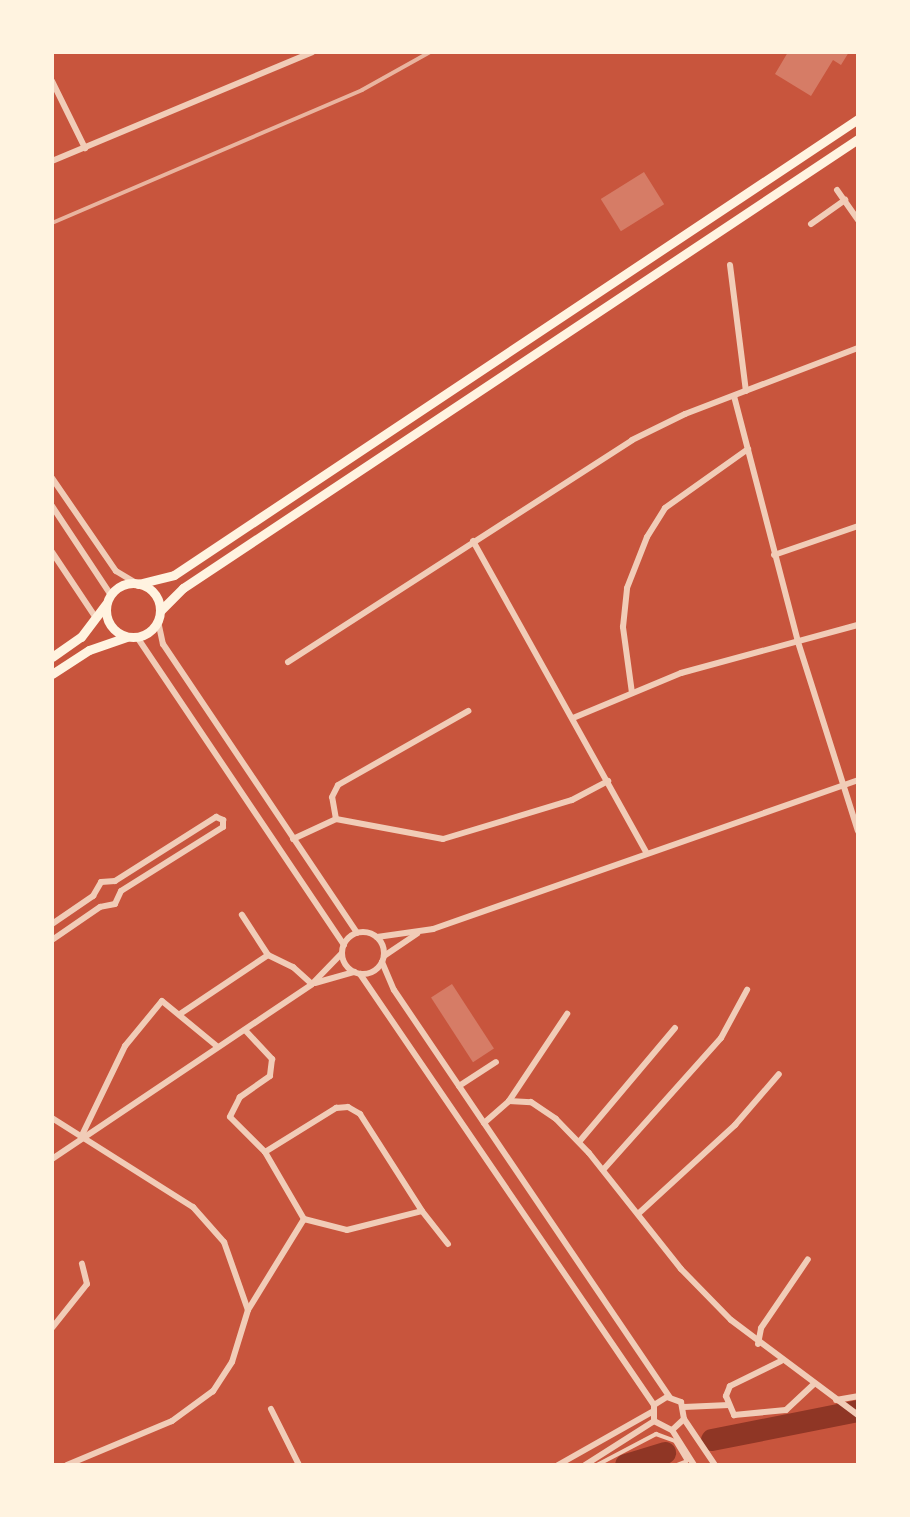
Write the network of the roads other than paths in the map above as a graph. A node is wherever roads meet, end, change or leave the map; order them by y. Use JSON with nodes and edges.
{"nodes":[{"id":1,"x":312,"y":52,"type":"edge"},
{"id":2,"x":52,"y":81,"type":"edge"},
{"id":3,"x":858,"y":119,"type":"edge"},
{"id":4,"x":858,"y":139,"type":"edge"},
{"id":5,"x":85,"y":148,"type":"junction"},
{"id":6,"x":52,"y":161,"type":"edge"},
{"id":7,"x":837,"y":190,"type":"dead end"},
{"id":8,"x":845,"y":200,"type":"junction"},
{"id":9,"x":858,"y":220,"type":"edge"},
{"id":10,"x":811,"y":224,"type":"dead end"},
{"id":11,"x":730,"y":265,"type":"dead end"},
{"id":12,"x":858,"y":348,"type":"edge"},
{"id":13,"x":746,"y":391,"type":"junction"},
{"id":14,"x":734,"y":396,"type":"junction"},
{"id":15,"x":748,"y":449,"type":"junction"},
{"id":16,"x":52,"y":478,"type":"edge"},
{"id":17,"x":52,"y":506,"type":"edge"},
{"id":18,"x":858,"y":526,"type":"edge"},
{"id":19,"x":473,"y":541,"type":"junction"},
{"id":20,"x":52,"y":552,"type":"edge"},
{"id":21,"x":774,"y":555,"type":"junction"},
{"id":22,"x":138,"y":584,"type":"junction"},
{"id":23,"x":108,"y":599,"type":"junction"},
{"id":24,"x":159,"y":616,"type":"junction"},
{"id":25,"x":96,"y":618,"type":"junction"},
{"id":26,"x":858,"y":625,"type":"edge"},
{"id":27,"x":126,"y":637,"type":"junction"},
{"id":28,"x":137,"y":637,"type":"junction"},
{"id":29,"x":798,"y":642,"type":"junction"},
{"id":30,"x":52,"y":657,"type":"edge"},
{"id":31,"x":288,"y":662,"type":"dead end"},
{"id":32,"x":52,"y":674,"type":"edge"},
{"id":33,"x":632,"y":693,"type":"junction"},
{"id":34,"x":468,"y":711,"type":"dead end"},
{"id":35,"x":573,"y":718,"type":"junction"},
{"id":36,"x":858,"y":780,"type":"edge"},
{"id":37,"x":608,"y":781,"type":"junction"},
{"id":38,"x":840,"y":786,"type":"junction"},
{"id":39,"x":336,"y":819,"type":"junction"},
{"id":40,"x":858,"y":831,"type":"edge"},
{"id":41,"x":293,"y":839,"type":"junction"},
{"id":42,"x":647,"y":853,"type":"junction"},
{"id":43,"x":242,"y":915,"type":"dead end"},
{"id":44,"x":52,"y":924,"type":"edge"},
{"id":45,"x":420,"y":932,"type":"junction"},
{"id":46,"x":357,"y":933,"type":"junction"},
{"id":47,"x":377,"y":937,"type":"junction"},
{"id":48,"x":52,"y":940,"type":"edge"},
{"id":49,"x":344,"y":945,"type":"junction"},
{"id":50,"x":342,"y":953,"type":"junction"},
{"id":51,"x":268,"y":955,"type":"junction"},
{"id":52,"x":383,"y":959,"type":"junction"},
{"id":53,"x":357,"y":973,"type":"junction"},
{"id":54,"x":312,"y":984,"type":"junction"},
{"id":55,"x":747,"y":990,"type":"dead end"},
{"id":56,"x":180,"y":1014,"type":"junction"},
{"id":57,"x":567,"y":1014,"type":"dead end"},
{"id":58,"x":675,"y":1028,"type":"dead end"},
{"id":59,"x":245,"y":1030,"type":"junction"},
{"id":60,"x":218,"y":1047,"type":"junction"},
{"id":61,"x":496,"y":1062,"type":"dead end"},
{"id":62,"x":779,"y":1074,"type":"dead end"},
{"id":63,"x":459,"y":1086,"type":"junction"},
{"id":64,"x":509,"y":1101,"type":"junction"},
{"id":65,"x":52,"y":1118,"type":"edge"},
{"id":66,"x":484,"y":1123,"type":"junction"},
{"id":67,"x":82,"y":1136,"type":"junction"},
{"id":68,"x":579,"y":1142,"type":"junction"},
{"id":69,"x":265,"y":1152,"type":"junction"},
{"id":70,"x":52,"y":1159,"type":"edge"},
{"id":71,"x":603,"y":1170,"type":"junction"},
{"id":72,"x":422,"y":1211,"type":"junction"},
{"id":73,"x":638,"y":1214,"type":"junction"},
{"id":74,"x":304,"y":1219,"type":"junction"},
{"id":75,"x":448,"y":1244,"type":"dead end"},
{"id":76,"x":808,"y":1259,"type":"dead end"},
{"id":77,"x":82,"y":1264,"type":"dead end"},
{"id":78,"x":248,"y":1310,"type":"junction"},
{"id":79,"x":52,"y":1328,"type":"edge"},
{"id":80,"x":758,"y":1344,"type":"junction"},
{"id":81,"x":781,"y":1361,"type":"junction"},
{"id":82,"x":813,"y":1385,"type":"junction"},
{"id":83,"x":858,"y":1396,"type":"edge"},
{"id":84,"x":670,"y":1397,"type":"junction"},
{"id":85,"x":836,"y":1400,"type":"junction"},
{"id":86,"x":729,"y":1405,"type":"junction"},
{"id":87,"x":271,"y":1409,"type":"dead end"},
{"id":88,"x":653,"y":1409,"type":"junction"},
{"id":89,"x":683,"y":1410,"type":"junction"},
{"id":90,"x":858,"y":1415,"type":"edge"},
{"id":91,"x":654,"y":1421,"type":"junction"},
{"id":92,"x":672,"y":1430,"type":"junction"},
{"id":93,"x":67,"y":1465,"type":"edge"},
{"id":94,"x":299,"y":1465,"type":"edge"},
{"id":95,"x":558,"y":1465,"type":"edge"},
{"id":96,"x":585,"y":1465,"type":"edge"},
{"id":97,"x":597,"y":1465,"type":"edge"},
{"id":98,"x":677,"y":1465,"type":"edge"},
{"id":99,"x":694,"y":1465,"type":"edge"},
{"id":100,"x":715,"y":1465,"type":"edge"}],
"edges":[{"from":1,"to":5,"type":"street"},
{"from":2,"to":5,"type":"street"},
{"from":3,"to":22,"type":"main road"},
{"from":4,"to":24,"type":"main road"},
{"from":5,"to":6,"type":"street"},
{"from":7,"to":8,"type":"street"},
{"from":8,"to":9,"type":"street"},
{"from":8,"to":10,"type":"street"},
{"from":11,"to":13,"type":"street"},
{"from":12,"to":13,"type":"street"},
{"from":13,"to":14,"type":"street"},
{"from":14,"to":15,"type":"street"},
{"from":14,"to":19,"type":"street"},
{"from":15,"to":21,"type":"street"},
{"from":15,"to":33,"type":"street"},
{"from":16,"to":22,"type":"street"},
{"from":17,"to":23,"type":"street"},
{"from":18,"to":21,"type":"street"},
{"from":19,"to":31,"type":"street"},
{"from":19,"to":35,"type":"street"},
{"from":20,"to":25,"type":"street"},
{"from":21,"to":29,"type":"street"},
{"from":22,"to":23,"type":"main road"},
{"from":22,"to":24,"type":"main road"},
{"from":23,"to":25,"type":"main road"},
{"from":23,"to":27,"type":"main road"},
{"from":24,"to":28,"type":"main road"},
{"from":24,"to":41,"type":"street"},
{"from":25,"to":30,"type":"main road"},
{"from":26,"to":29,"type":"street"},
{"from":27,"to":28,"type":"main road"},
{"from":27,"to":32,"type":"main road"},
{"from":28,"to":49,"type":"street"},
{"from":29,"to":33,"type":"street"},
{"from":29,"to":38,"type":"street"},
{"from":33,"to":35,"type":"street"},
{"from":34,"to":39,"type":"street"},
{"from":35,"to":37,"type":"street"},
{"from":36,"to":38,"type":"street"},
{"from":37,"to":39,"type":"street"},
{"from":37,"to":42,"type":"street"},
{"from":38,"to":40,"type":"street"},
{"from":38,"to":42,"type":"street"},
{"from":39,"to":41,"type":"street"},
{"from":41,"to":46,"type":"street"},
{"from":42,"to":45,"type":"street"},
{"from":43,"to":51,"type":"street"},
{"from":44,"to":48,"type":"street"},
{"from":45,"to":47,"type":"street"},
{"from":45,"to":52,"type":"street"},
{"from":46,"to":47,"type":"street"},
{"from":46,"to":49,"type":"street"},
{"from":47,"to":52,"type":"street"},
{"from":49,"to":50,"type":"street"},
{"from":50,"to":53,"type":"street"},
{"from":50,"to":54,"type":"street"},
{"from":51,"to":54,"type":"street"},
{"from":51,"to":56,"type":"street"},
{"from":52,"to":53,"type":"street"},
{"from":52,"to":63,"type":"street"},
{"from":53,"to":54,"type":"street"},
{"from":53,"to":88,"type":"street"},
{"from":54,"to":59,"type":"street"},
{"from":55,"to":71,"type":"street"},
{"from":56,"to":60,"type":"street"},
{"from":56,"to":67,"type":"street"},
{"from":57,"to":64,"type":"street"},
{"from":58,"to":68,"type":"street"},
{"from":59,"to":60,"type":"street"},
{"from":59,"to":69,"type":"street"},
{"from":60,"to":67,"type":"street"},
{"from":61,"to":63,"type":"street"},
{"from":62,"to":73,"type":"street"},
{"from":63,"to":66,"type":"street"},
{"from":64,"to":66,"type":"street"},
{"from":64,"to":68,"type":"street"},
{"from":65,"to":67,"type":"street"},
{"from":66,"to":84,"type":"street"},
{"from":67,"to":70,"type":"street"},
{"from":67,"to":78,"type":"street"},
{"from":68,"to":71,"type":"street"},
{"from":69,"to":72,"type":"street"},
{"from":69,"to":74,"type":"street"},
{"from":71,"to":73,"type":"street"},
{"from":72,"to":74,"type":"street"},
{"from":72,"to":75,"type":"street"},
{"from":73,"to":80,"type":"street"},
{"from":74,"to":78,"type":"street"},
{"from":76,"to":80,"type":"street"},
{"from":77,"to":79,"type":"street"},
{"from":78,"to":93,"type":"street"},
{"from":80,"to":81,"type":"street"},
{"from":81,"to":82,"type":"street"},
{"from":81,"to":86,"type":"street"},
{"from":82,"to":85,"type":"street"},
{"from":82,"to":86,"type":"street"},
{"from":83,"to":85,"type":"street"},
{"from":84,"to":88,"type":"street"},
{"from":84,"to":89,"type":"street"},
{"from":85,"to":90,"type":"street"},
{"from":86,"to":89,"type":"street"},
{"from":87,"to":94,"type":"street"},
{"from":88,"to":91,"type":"street"},
{"from":88,"to":95,"type":"street"},
{"from":89,"to":92,"type":"street"},
{"from":89,"to":100,"type":"street"},
{"from":91,"to":92,"type":"street"},
{"from":91,"to":96,"type":"street"},
{"from":92,"to":99,"type":"street"},
{"from":97,"to":98,"type":"street"}]}
